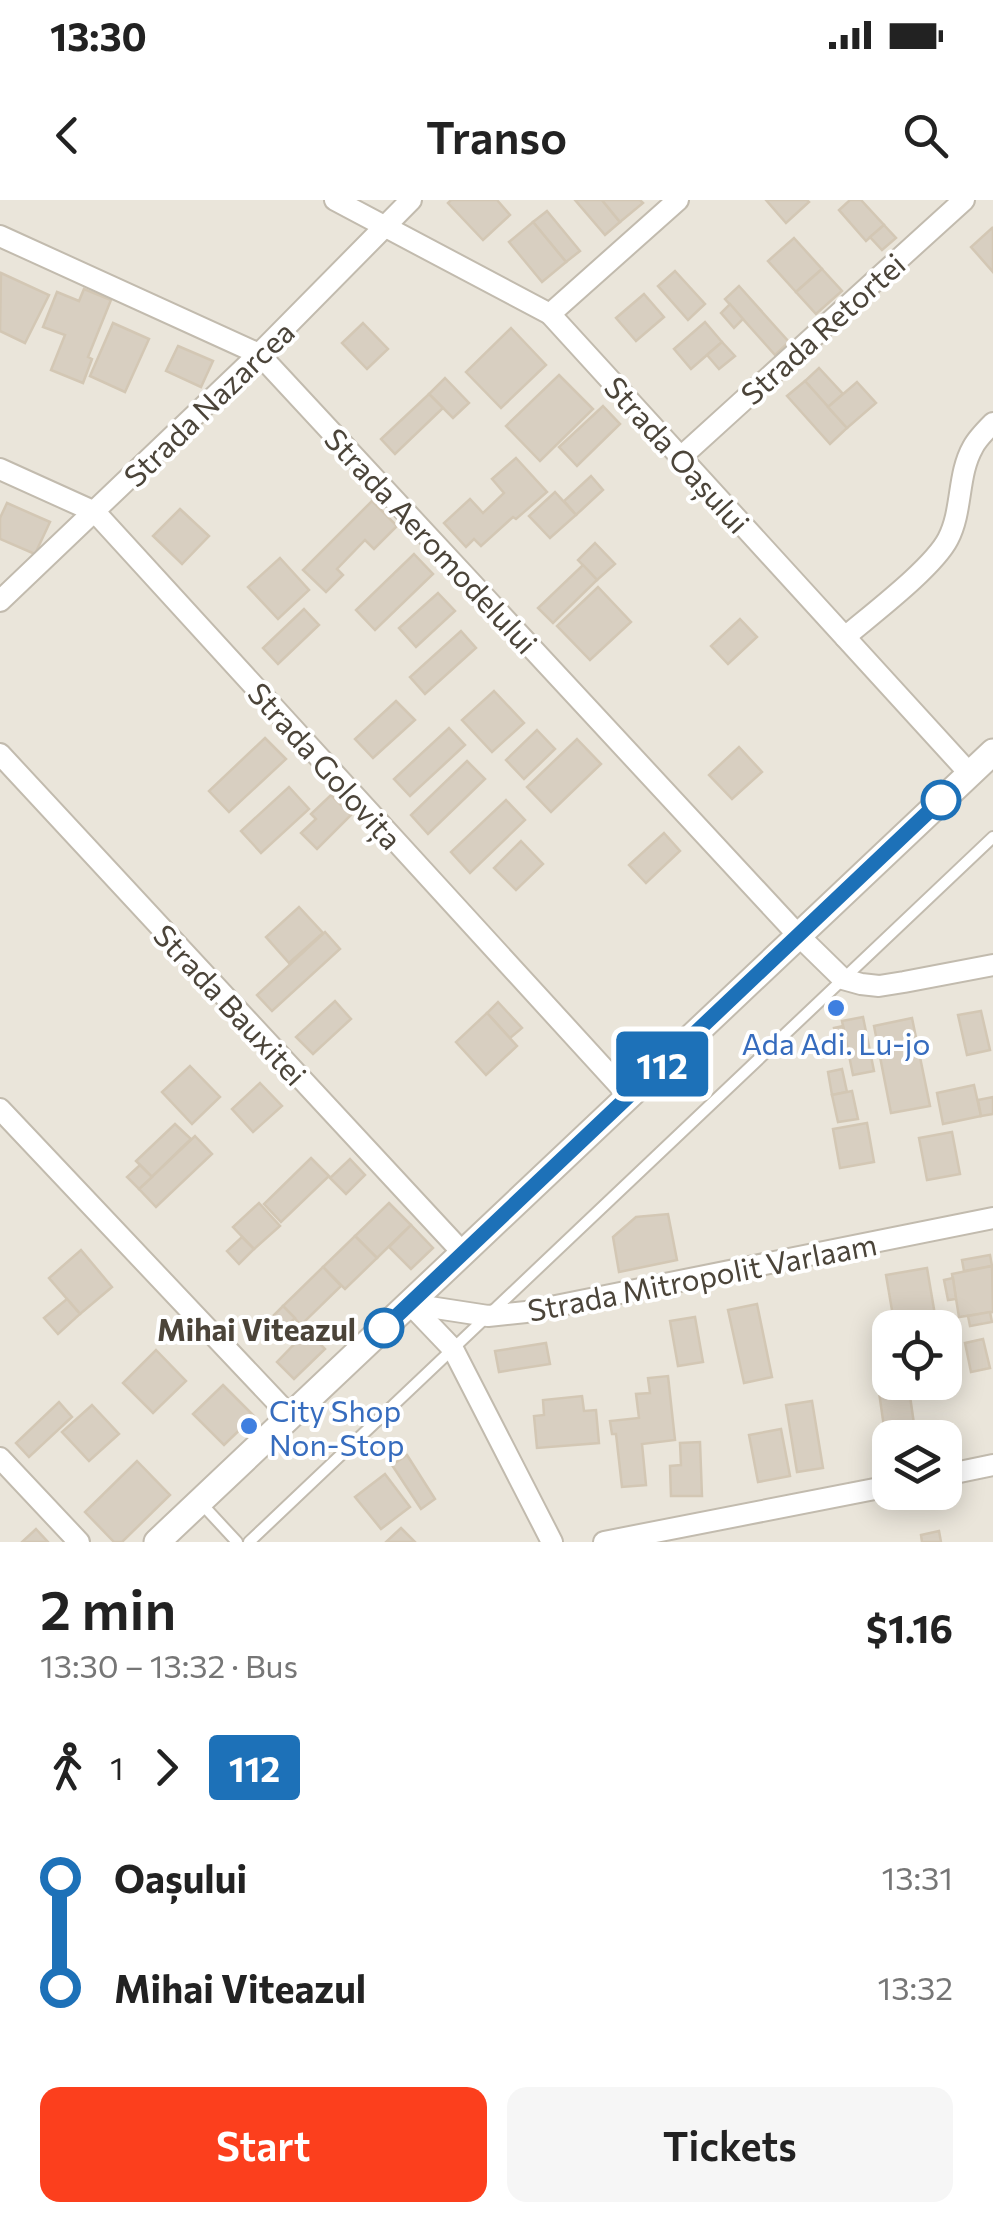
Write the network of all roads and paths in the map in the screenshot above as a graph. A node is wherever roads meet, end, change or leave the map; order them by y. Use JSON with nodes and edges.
{"nodes":[{"id":1,"x":335,"y":200,"type":"edge"},
{"id":2,"x":411,"y":200,"type":"edge"},
{"id":3,"x":678,"y":200,"type":"edge"},
{"id":4,"x":964,"y":200,"type":"edge"},
{"id":5,"x":386,"y":227,"type":"junction"},
{"id":6,"x":0,"y":236,"type":"edge"},
{"id":7,"x":550,"y":314,"type":"junction"},
{"id":8,"x":259,"y":354,"type":"junction"},
{"id":9,"x":993,"y":423,"type":"edge"},
{"id":10,"x":681,"y":457,"type":"junction"},
{"id":11,"x":0,"y":468,"type":"edge"},
{"id":12,"x":95,"y":512,"type":"junction"},
{"id":13,"x":0,"y":601,"type":"edge"},
{"id":14,"x":846,"y":637,"type":"junction"},
{"id":15,"x":993,"y":752,"type":"edge"},
{"id":16,"x":0,"y":754,"type":"edge"},
{"id":17,"x":970,"y":774,"type":"junction"},
{"id":18,"x":993,"y":837,"type":"edge"},
{"id":19,"x":798,"y":935,"type":"junction"},
{"id":20,"x":993,"y":965,"type":"edge"},
{"id":21,"x":843,"y":978,"type":"junction"},
{"id":22,"x":628,"y":1095,"type":"junction"},
{"id":23,"x":0,"y":1109,"type":"edge"},
{"id":24,"x":993,"y":1218,"type":"edge"},
{"id":25,"x":462,"y":1253,"type":"junction"},
{"id":26,"x":410,"y":1304,"type":"junction"},
{"id":27,"x":488,"y":1316,"type":"junction"},
{"id":28,"x":453,"y":1349,"type":"junction"},
{"id":29,"x":290,"y":1416,"type":"junction"},
{"id":30,"x":0,"y":1458,"type":"edge"},
{"id":31,"x":993,"y":1465,"type":"edge"},
{"id":32,"x":962,"y":1471,"type":"edge"},
{"id":33,"x":872,"y":1490,"type":"edge"},
{"id":34,"x":200,"y":1501,"type":"junction"},
{"id":35,"x":79,"y":1542,"type":"edge"},
{"id":36,"x":156,"y":1542,"type":"edge"},
{"id":37,"x":237,"y":1542,"type":"edge"},
{"id":38,"x":250,"y":1542,"type":"edge"},
{"id":39,"x":552,"y":1542,"type":"edge"},
{"id":40,"x":604,"y":1542,"type":"edge"}],
"edges":[{"from":1,"to":5,"type":"street","name":"Strada Oașului"},
{"from":2,"to":5,"type":"street","name":"Strada Nazarcea"},
{"from":3,"to":7,"type":"street"},
{"from":4,"to":10,"type":"street","name":"Strada Retortei"},
{"from":5,"to":7,"type":"street","name":"Strada Oașului"},
{"from":5,"to":8,"type":"street","name":"Strada Nazarcea"},
{"from":6,"to":8,"type":"street","name":"Strada Aeromodelului"},
{"from":7,"to":10,"type":"street","name":"Strada Oașului"},
{"from":8,"to":12,"type":"street","name":"Strada Nazarcea"},
{"from":8,"to":19,"type":"street","name":"Strada Aeromodelului"},
{"from":9,"to":14,"type":"street"},
{"from":10,"to":14,"type":"street","name":"Strada Oașului"},
{"from":11,"to":12,"type":"street","name":"Strada Golovița"},
{"from":12,"to":13,"type":"street","name":"Strada Nazarcea"},
{"from":12,"to":22,"type":"street","name":"Strada Golovița"},
{"from":14,"to":17,"type":"street","name":"Strada Oașului"},
{"from":15,"to":17,"type":"street"},
{"from":16,"to":25,"type":"street","name":"Strada Bauxitei"},
{"from":17,"to":19,"type":"street"},
{"from":18,"to":21,"type":"lane"},
{"from":19,"to":21,"type":"street","name":"Strada Aeromodelului"},
{"from":19,"to":22,"type":"street"},
{"from":20,"to":21,"type":"street"},
{"from":21,"to":27,"type":"lane"},
{"from":22,"to":25,"type":"street"},
{"from":23,"to":29,"type":"street"},
{"from":24,"to":27,"type":"street","name":"Strada Mitropolit Varlaam"},
{"from":25,"to":26,"type":"street"},
{"from":26,"to":27,"type":"street","name":"Strada Mitropolit Varlaam"},
{"from":26,"to":28,"type":"street"},
{"from":26,"to":29,"type":"street"},
{"from":27,"to":28,"type":"lane"},
{"from":28,"to":38,"type":"lane"},
{"from":28,"to":39,"type":"street"},
{"from":29,"to":34,"type":"street"},
{"from":30,"to":35,"type":"street"},
{"from":31,"to":32,"type":"street"},
{"from":33,"to":40,"type":"street"},
{"from":34,"to":36,"type":"street"},
{"from":34,"to":37,"type":"lane"}]}
